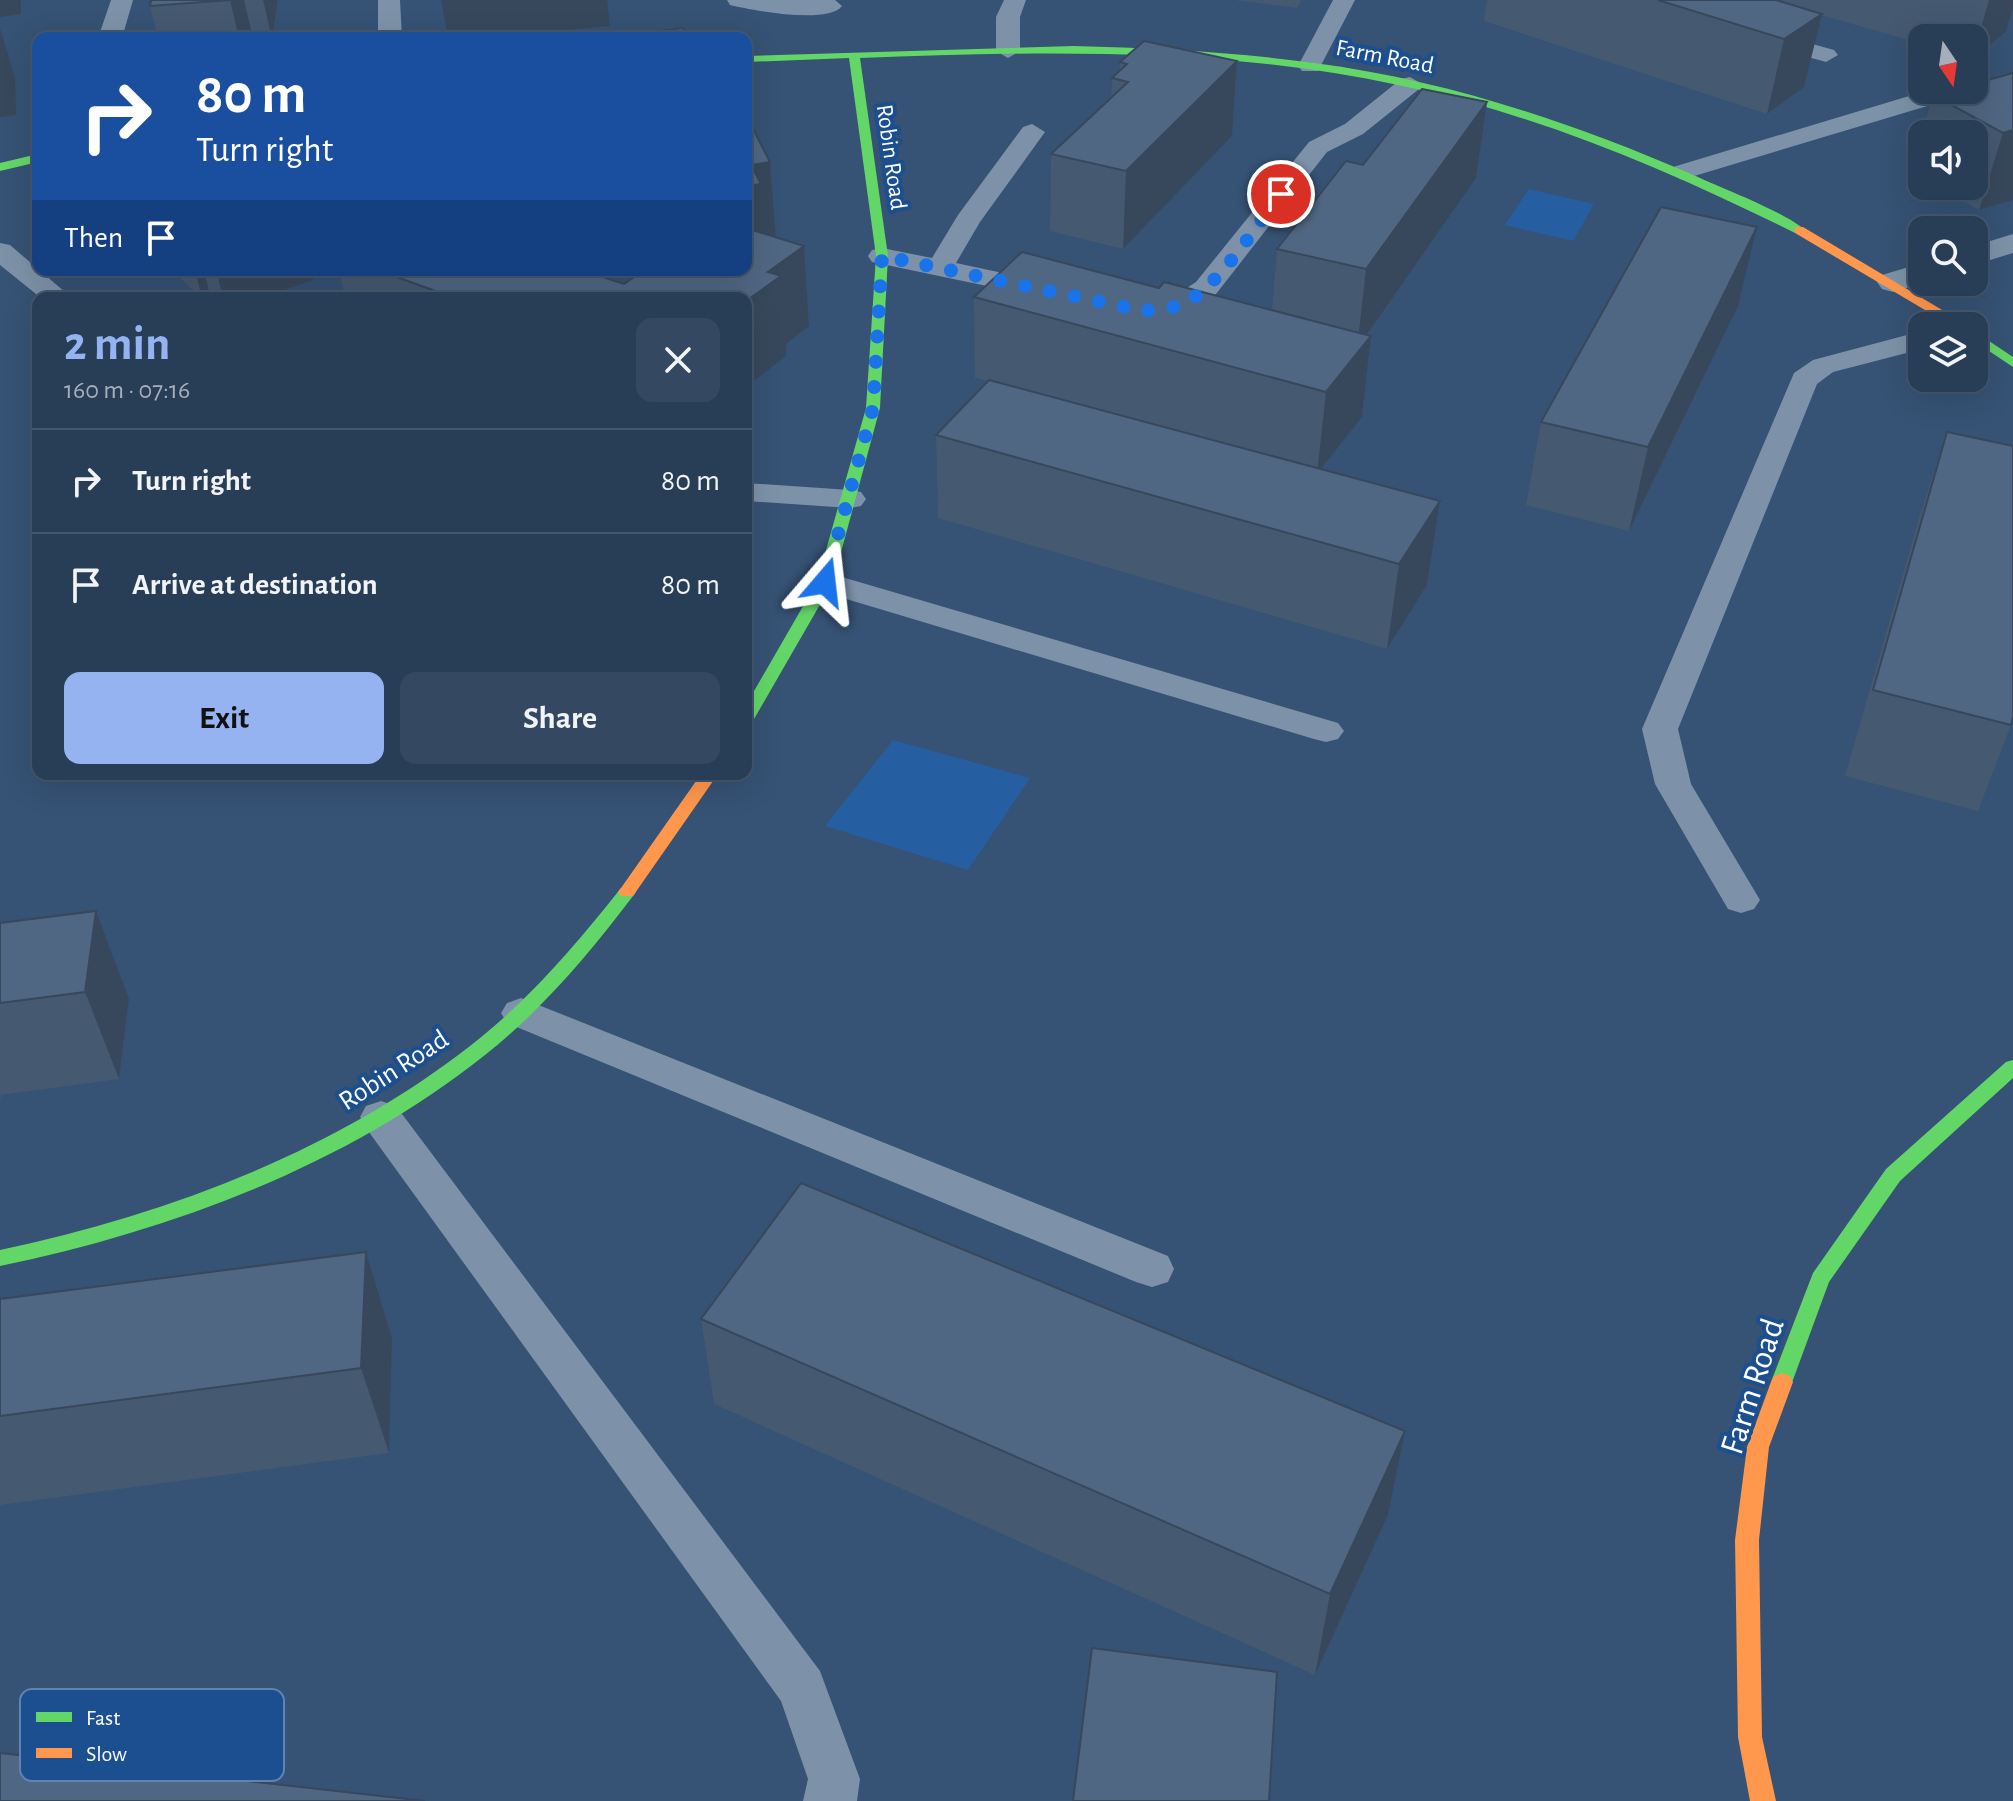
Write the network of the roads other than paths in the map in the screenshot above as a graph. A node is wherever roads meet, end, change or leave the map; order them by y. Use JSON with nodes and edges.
{"nodes":[{"id":1,"x":122,"y":0,"type":"edge"},
{"id":2,"x":389,"y":0,"type":"edge"},
{"id":3,"x":738,"y":0,"type":"edge"},
{"id":4,"x":1015,"y":0,"type":"edge"},
{"id":5,"x":1344,"y":0,"type":"edge"},
{"id":6,"x":831,"y":6,"type":"dead end"},
{"id":7,"x":1737,"y":30,"type":"dead end"},
{"id":8,"x":112,"y":32,"type":"edge"},
{"id":9,"x":390,"y":32,"type":"edge"},
{"id":10,"x":1008,"y":51,"type":"junction"},
{"id":11,"x":854,"y":55,"type":"junction"},
{"id":12,"x":1826,"y":55,"type":"dead end"},
{"id":13,"x":752,"y":59,"type":"edge"},
{"id":14,"x":1310,"y":66,"type":"junction"},
{"id":15,"x":1410,"y":84,"type":"junction"},
{"id":16,"x":1908,"y":104,"type":"edge"},
{"id":17,"x":1032,"y":132,"type":"dead end"},
{"id":18,"x":32,"y":159,"type":"edge"},
{"id":19,"x":0,"y":167,"type":"edge"},
{"id":20,"x":1682,"y":172,"type":"junction"},
{"id":21,"x":2013,"y":243,"type":"edge"},
{"id":22,"x":0,"y":251,"type":"edge"},
{"id":23,"x":1988,"y":251,"type":"edge"},
{"id":24,"x":882,"y":256,"type":"junction"},
{"id":25,"x":940,"y":268,"type":"junction"},
{"id":26,"x":1908,"y":277,"type":"edge"},
{"id":27,"x":51,"y":292,"type":"edge"},
{"id":28,"x":1065,"y":294,"type":"edge"},
{"id":29,"x":1929,"y":296,"type":"edge"},
{"id":30,"x":1128,"y":308,"type":"edge"},
{"id":31,"x":1947,"y":312,"type":"edge"},
{"id":32,"x":1908,"y":344,"type":"edge"},
{"id":33,"x":1988,"y":345,"type":"edge"},
{"id":34,"x":2013,"y":363,"type":"edge"},
{"id":35,"x":752,"y":492,"type":"edge"},
{"id":36,"x":850,"y":499,"type":"junction"},
{"id":37,"x":825,"y":582,"type":"junction"},
{"id":38,"x":752,"y":709,"type":"edge"},
{"id":39,"x":1326,"y":731,"type":"dead end"},
{"id":40,"x":706,"y":780,"type":"edge"},
{"id":41,"x":1741,"y":900,"type":"dead end"},
{"id":42,"x":521,"y":1013,"type":"junction"},
{"id":43,"x":2013,"y":1067,"type":"edge"},
{"id":44,"x":381,"y":1117,"type":"junction"},
{"id":45,"x":0,"y":1258,"type":"edge"},
{"id":46,"x":1152,"y":1269,"type":"dead end"},
{"id":47,"x":830,"y":1801,"type":"edge"},
{"id":48,"x":1763,"y":1801,"type":"edge"}],
"edges":[{"from":1,"to":8,"type":"lane"},
{"from":2,"to":9,"type":"lane"},
{"from":3,"to":6,"type":"lane"},
{"from":4,"to":10,"type":"lane"},
{"from":5,"to":14,"type":"lane"},
{"from":7,"to":12,"type":"lane"},
{"from":10,"to":11,"type":"street","name":"Farm Road"},
{"from":10,"to":14,"type":"street","name":"Farm Road"},
{"from":11,"to":13,"type":"street","name":"Farm Road"},
{"from":11,"to":24,"type":"street","name":"Robin Road"},
{"from":14,"to":15,"type":"street","name":"Farm Road"},
{"from":15,"to":20,"type":"street","name":"Farm Road"},
{"from":15,"to":30,"type":"lane"},
{"from":16,"to":20,"type":"lane"},
{"from":17,"to":25,"type":"lane"},
{"from":18,"to":19,"type":"street"},
{"from":20,"to":26,"type":"street","name":"Farm Road"},
{"from":21,"to":23,"type":"street"},
{"from":22,"to":27,"type":"lane"},
{"from":24,"to":25,"type":"lane"},
{"from":24,"to":36,"type":"street","name":"Robin Road"},
{"from":25,"to":28,"type":"lane"},
{"from":29,"to":31,"type":"street","name":"Farm Road"},
{"from":32,"to":41,"type":"lane"},
{"from":33,"to":34,"type":"street"},
{"from":35,"to":36,"type":"lane"},
{"from":36,"to":37,"type":"street","name":"Robin Road"},
{"from":37,"to":38,"type":"street","name":"Robin Road"},
{"from":37,"to":39,"type":"lane"},
{"from":40,"to":42,"type":"street","name":"Robin Road"},
{"from":42,"to":44,"type":"street","name":"Robin Road"},
{"from":42,"to":46,"type":"lane"},
{"from":43,"to":48,"type":"street","name":"Farm Road"},
{"from":44,"to":45,"type":"street","name":"Robin Road"},
{"from":44,"to":47,"type":"lane"}]}
